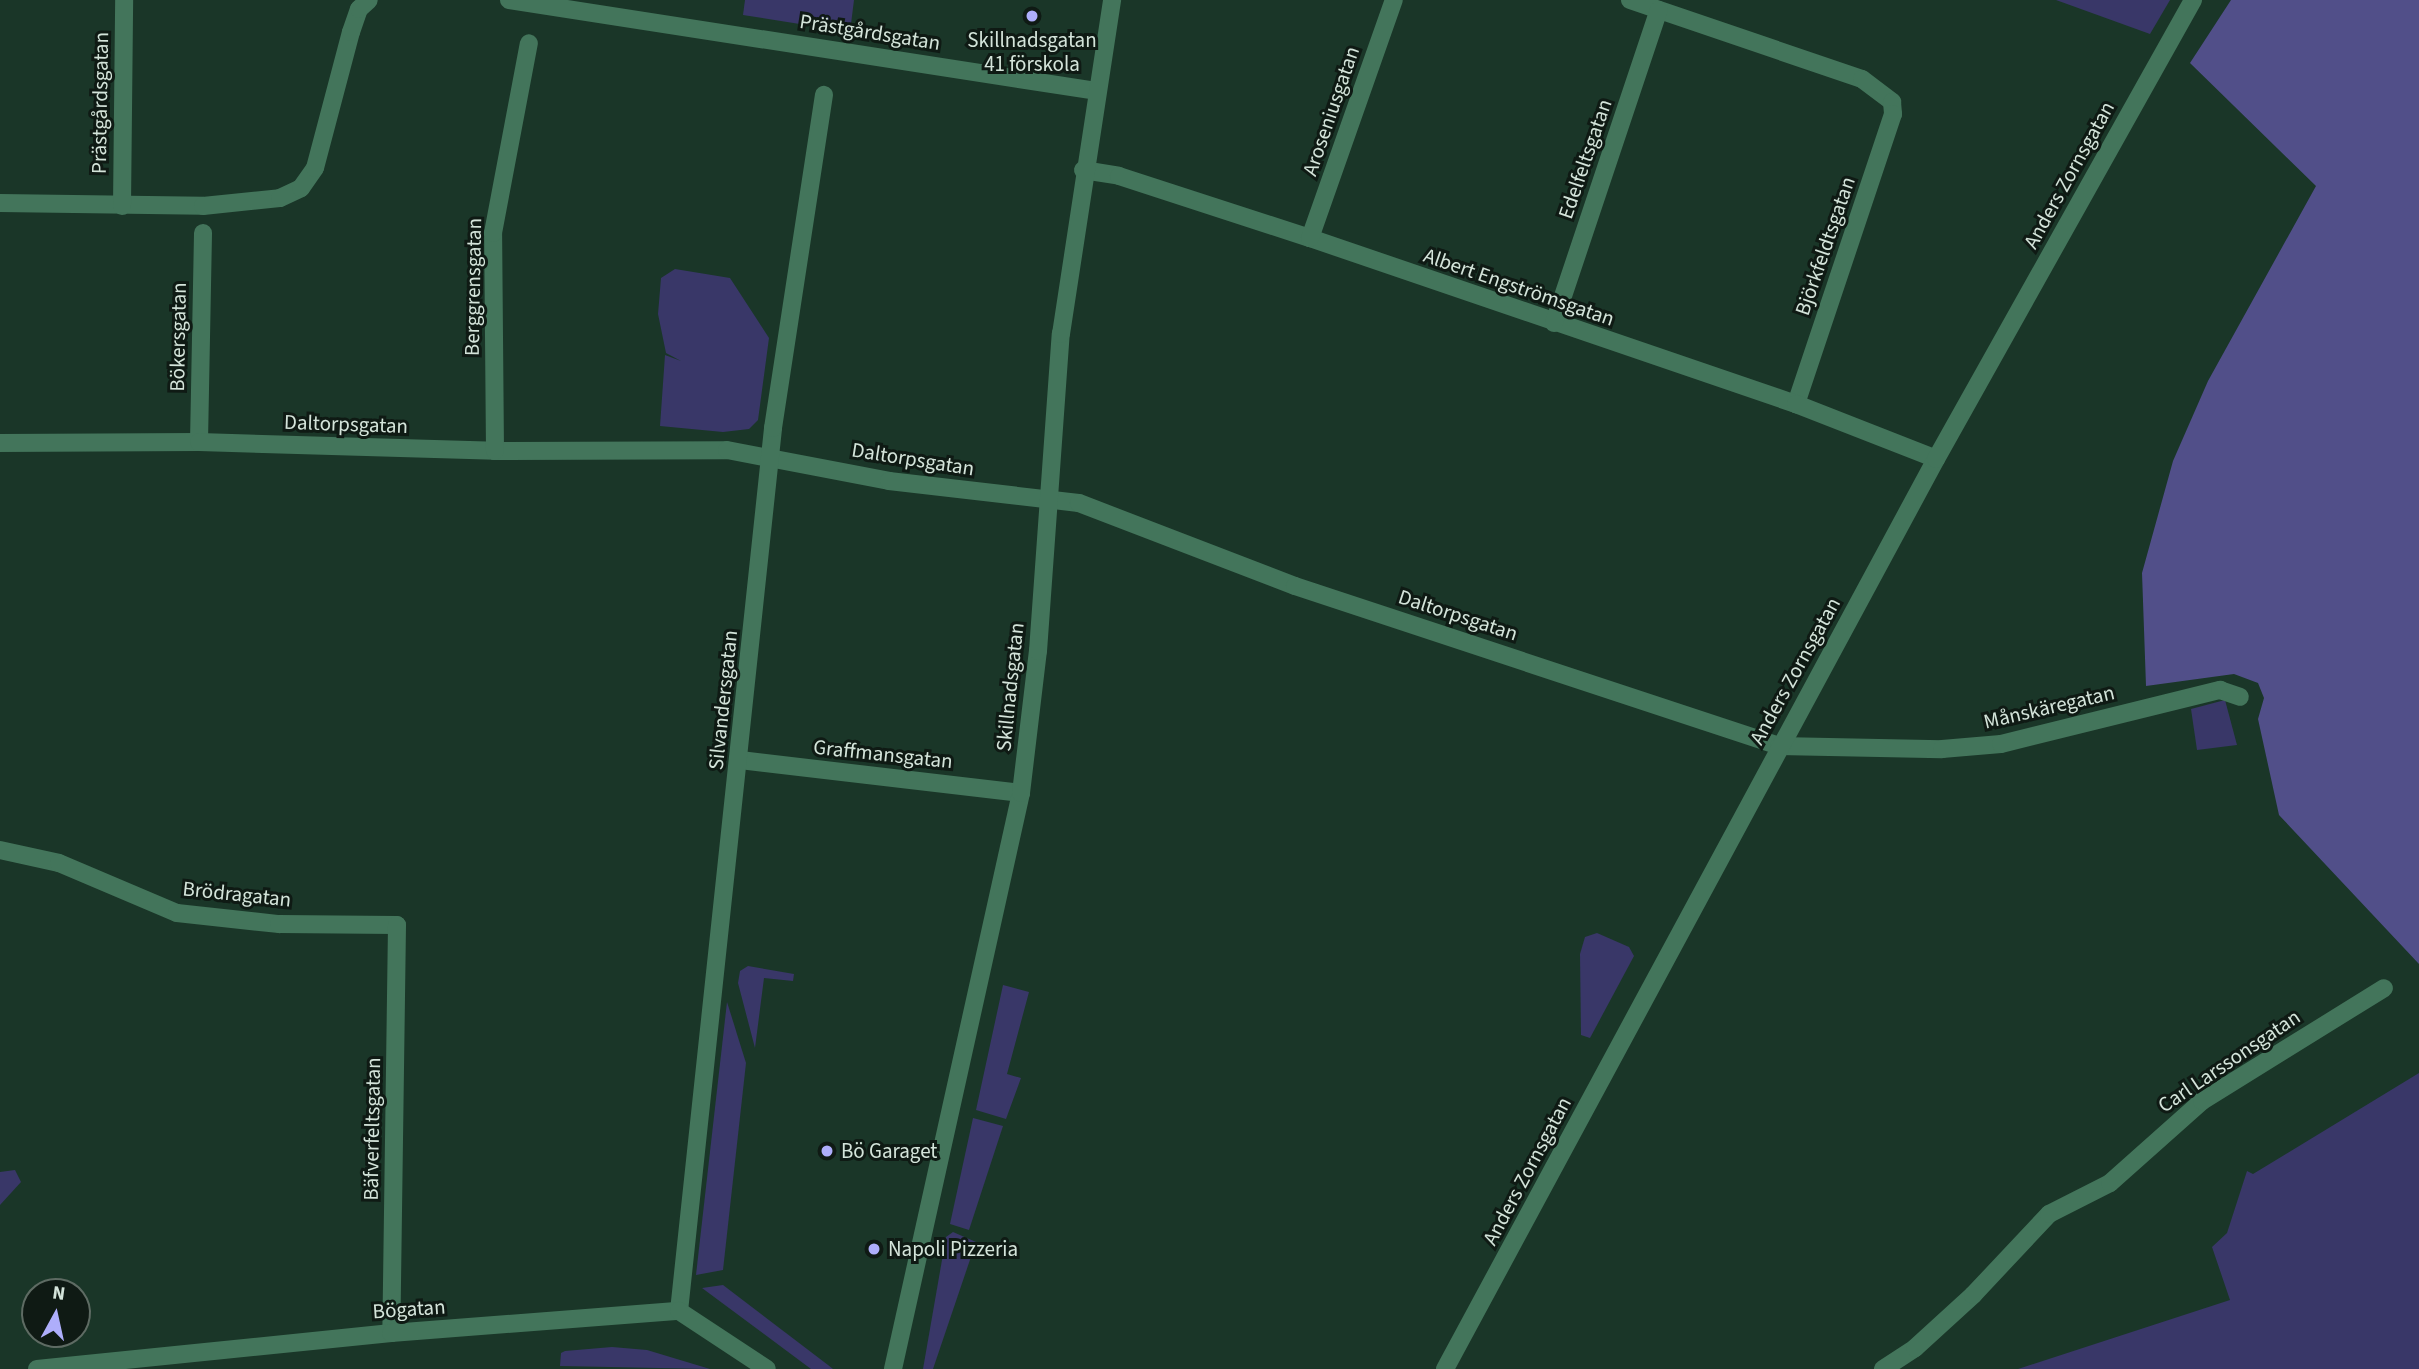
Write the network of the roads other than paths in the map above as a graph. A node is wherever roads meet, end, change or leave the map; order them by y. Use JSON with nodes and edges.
{"nodes":[{"id":1,"x":124,"y":0,"type":"edge"},
{"id":2,"x":511,"y":0,"type":"edge"},
{"id":3,"x":1112,"y":0,"type":"edge"},
{"id":4,"x":1394,"y":0,"type":"edge"},
{"id":5,"x":1630,"y":0,"type":"edge"},
{"id":6,"x":2193,"y":0,"type":"edge"},
{"id":7,"x":360,"y":3,"type":"edge"},
{"id":8,"x":1659,"y":10,"type":"junction"},
{"id":9,"x":529,"y":43,"type":"dead end"},
{"id":10,"x":1096,"y":91,"type":"junction"},
{"id":11,"x":824,"y":95,"type":"dead end"},
{"id":12,"x":1083,"y":170,"type":"junction"},
{"id":13,"x":0,"y":203,"type":"edge"},
{"id":14,"x":122,"y":206,"type":"junction"},
{"id":15,"x":203,"y":233,"type":"dead end"},
{"id":16,"x":1310,"y":238,"type":"junction"},
{"id":17,"x":1554,"y":323,"type":"junction"},
{"id":18,"x":1796,"y":404,"type":"junction"},
{"id":19,"x":199,"y":442,"type":"junction"},
{"id":20,"x":0,"y":443,"type":"edge"},
{"id":21,"x":495,"y":451,"type":"junction"},
{"id":22,"x":769,"y":457,"type":"junction"},
{"id":23,"x":1936,"y":458,"type":"junction"},
{"id":24,"x":1051,"y":501,"type":"junction"},
{"id":25,"x":2240,"y":697,"type":"dead end"},
{"id":26,"x":1779,"y":746,"type":"junction"},
{"id":27,"x":740,"y":761,"type":"junction"},
{"id":28,"x":1021,"y":793,"type":"junction"},
{"id":29,"x":0,"y":850,"type":"edge"},
{"id":30,"x":397,"y":925,"type":"joint"},
{"id":31,"x":2384,"y":988,"type":"dead end"},
{"id":32,"x":679,"y":1311,"type":"junction"},
{"id":33,"x":391,"y":1333,"type":"junction"},
{"id":34,"x":37,"y":1369,"type":"edge"},
{"id":35,"x":767,"y":1369,"type":"edge"},
{"id":36,"x":893,"y":1369,"type":"edge"},
{"id":37,"x":1445,"y":1369,"type":"edge"},
{"id":38,"x":1883,"y":1369,"type":"edge"}],
"edges":[{"from":1,"to":14,"type":"street","name":"Prästgårdsgatan"},
{"from":2,"to":10,"type":"street","name":"Prästgårdsgatan"},
{"from":3,"to":10,"type":"street","name":"Skillnadsgatan"},
{"from":4,"to":16,"type":"street","name":"Aroseniusgatan"},
{"from":5,"to":8,"type":"street"},
{"from":6,"to":23,"type":"street","name":"Anders Zornsgatan"},
{"from":7,"to":14,"type":"street"},
{"from":8,"to":17,"type":"street","name":"Edelfeltsgatan"},
{"from":8,"to":18,"type":"street","name":"Björkfeldtsgatan"},
{"from":9,"to":21,"type":"street","name":"Berggrensgatan"},
{"from":10,"to":12,"type":"street","name":"Skillnadsgatan"},
{"from":11,"to":22,"type":"street","name":"Silvandersgatan"},
{"from":12,"to":16,"type":"street","name":"Albert Engströmsgatan"},
{"from":12,"to":24,"type":"street","name":"Skillnadsgatan"},
{"from":13,"to":14,"type":"street"},
{"from":15,"to":19,"type":"street","name":"Bökersgatan"},
{"from":16,"to":17,"type":"street","name":"Albert Engströmsgatan"},
{"from":17,"to":18,"type":"street","name":"Albert Engströmsgatan"},
{"from":18,"to":23,"type":"street","name":"Albert Engströmsgatan"},
{"from":19,"to":20,"type":"street","name":"Daltorpsgatan"},
{"from":19,"to":21,"type":"street","name":"Daltorpsgatan"},
{"from":21,"to":22,"type":"street","name":"Daltorpsgatan"},
{"from":22,"to":24,"type":"street","name":"Daltorpsgatan"},
{"from":22,"to":27,"type":"street","name":"Silvandersgatan"},
{"from":23,"to":26,"type":"street","name":"Anders Zornsgatan"},
{"from":24,"to":26,"type":"street","name":"Daltorpsgatan"},
{"from":24,"to":28,"type":"street","name":"Skillnadsgatan"},
{"from":25,"to":26,"type":"street","name":"Månskäregatan"},
{"from":26,"to":37,"type":"street","name":"Anders Zornsgatan"},
{"from":27,"to":28,"type":"street","name":"Graffmansgatan"},
{"from":27,"to":32,"type":"street","name":"Silvandersgatan"},
{"from":28,"to":36,"type":"street","name":"Skillnadsgatan"},
{"from":29,"to":30,"type":"street","name":"Brödragatan"},
{"from":30,"to":33,"type":"street","name":"Bäfverfeltsgatan"},
{"from":31,"to":38,"type":"street","name":"Carl Larssonsgatan"},
{"from":32,"to":33,"type":"street","name":"Bögatan"},
{"from":32,"to":35,"type":"street"},
{"from":33,"to":34,"type":"street","name":"Bögatan"}]}
